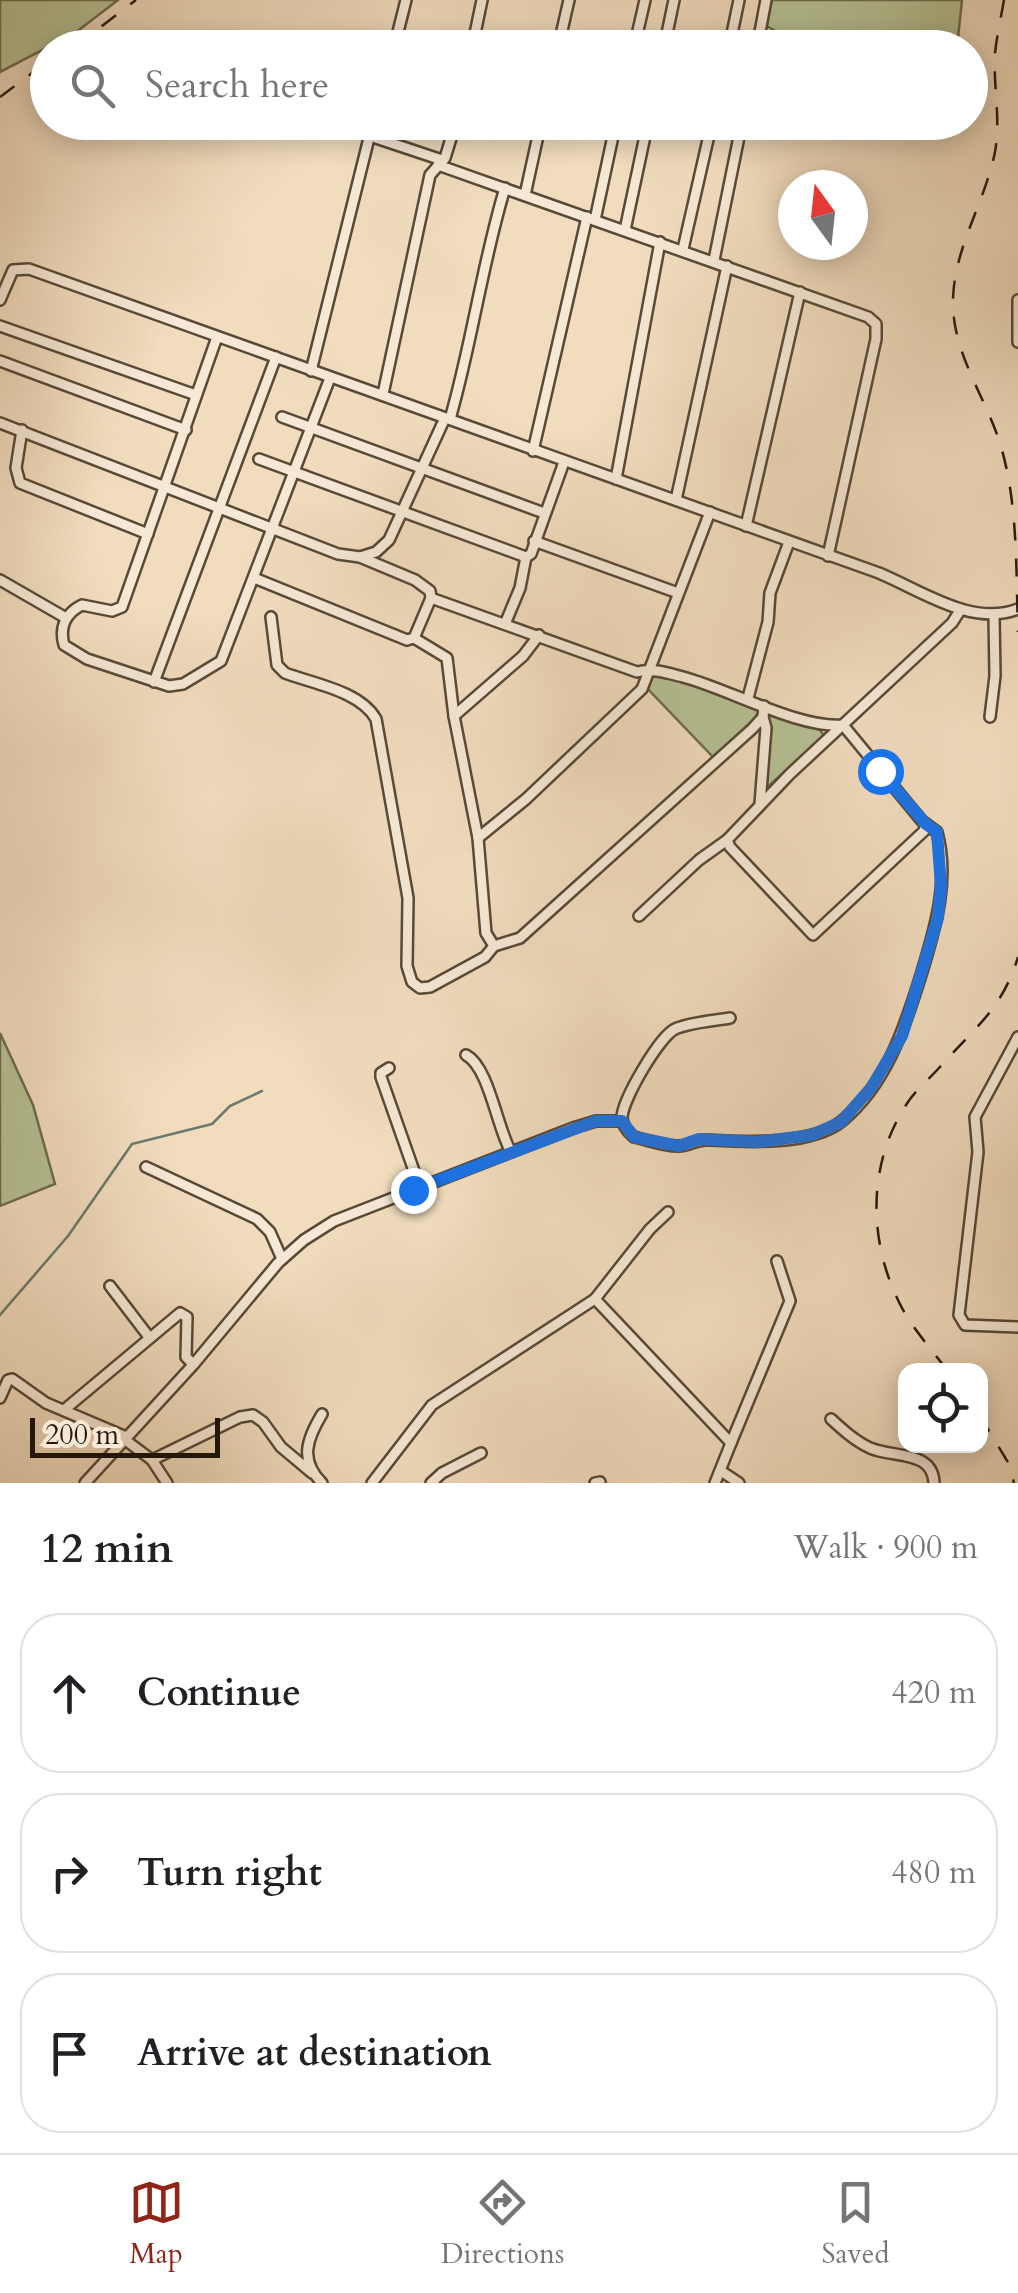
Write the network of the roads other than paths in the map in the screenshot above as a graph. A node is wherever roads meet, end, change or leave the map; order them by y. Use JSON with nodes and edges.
{"nodes":[{"id":1,"x":406,"y":0,"type":"edge"},
{"id":2,"x":482,"y":0,"type":"edge"},
{"id":3,"x":568,"y":0,"type":"edge"},
{"id":4,"x":645,"y":0,"type":"edge"},
{"id":5,"x":674,"y":0,"type":"edge"},
{"id":6,"x":739,"y":0,"type":"edge"},
{"id":7,"x":766,"y":0,"type":"edge"},
{"id":8,"x":398,"y":30,"type":"edge"},
{"id":9,"x":476,"y":30,"type":"edge"},
{"id":10,"x":562,"y":30,"type":"edge"},
{"id":11,"x":638,"y":30,"type":"edge"},
{"id":12,"x":668,"y":30,"type":"edge"},
{"id":13,"x":732,"y":30,"type":"edge"},
{"id":14,"x":760,"y":30,"type":"edge"},
{"id":15,"x":369,"y":140,"type":"edge"},
{"id":16,"x":381,"y":140,"type":"edge"},
{"id":17,"x":452,"y":140,"type":"edge"},
{"id":18,"x":538,"y":140,"type":"edge"},
{"id":19,"x":611,"y":140,"type":"edge"},
{"id":20,"x":644,"y":140,"type":"edge"},
{"id":21,"x":708,"y":140,"type":"edge"},
{"id":22,"x":738,"y":140,"type":"edge"},
{"id":23,"x":440,"y":162,"type":"junction"},
{"id":24,"x":505,"y":188,"type":"junction"},
{"id":25,"x":525,"y":195,"type":"junction"},
{"id":26,"x":591,"y":219,"type":"junction"},
{"id":27,"x":625,"y":230,"type":"junction"},
{"id":28,"x":660,"y":242,"type":"junction"},
{"id":29,"x":683,"y":249,"type":"junction"},
{"id":30,"x":714,"y":260,"type":"junction"},
{"id":31,"x":727,"y":266,"type":"junction"},
{"id":32,"x":800,"y":292,"type":"junction"},
{"id":33,"x":0,"y":300,"type":"edge"},
{"id":34,"x":1018,"y":300,"type":"edge"},
{"id":35,"x":0,"y":326,"type":"edge"},
{"id":36,"x":217,"y":337,"type":"junction"},
{"id":37,"x":1018,"y":342,"type":"edge"},
{"id":38,"x":276,"y":358,"type":"junction"},
{"id":39,"x":0,"y":362,"type":"edge"},
{"id":40,"x":312,"y":371,"type":"junction"},
{"id":41,"x":330,"y":378,"type":"junction"},
{"id":42,"x":383,"y":394,"type":"junction"},
{"id":43,"x":196,"y":395,"type":"junction"},
{"id":44,"x":282,"y":417,"type":"dead end"},
{"id":45,"x":448,"y":418,"type":"junction"},
{"id":46,"x":0,"y":423,"type":"edge"},
{"id":47,"x":311,"y":428,"type":"junction"},
{"id":48,"x":22,"y":430,"type":"junction"},
{"id":49,"x":186,"y":430,"type":"junction"},
{"id":50,"x":534,"y":451,"type":"junction"},
{"id":51,"x":259,"y":459,"type":"dead end"},
{"id":52,"x":564,"y":462,"type":"junction"},
{"id":53,"x":422,"y":469,"type":"junction"},
{"id":54,"x":294,"y":471,"type":"junction"},
{"id":55,"x":616,"y":479,"type":"junction"},
{"id":56,"x":165,"y":485,"type":"junction"},
{"id":57,"x":676,"y":500,"type":"junction"},
{"id":58,"x":218,"y":506,"type":"junction"},
{"id":59,"x":404,"y":510,"type":"junction"},
{"id":60,"x":710,"y":512,"type":"junction"},
{"id":61,"x":544,"y":513,"type":"junction"},
{"id":62,"x":746,"y":526,"type":"junction"},
{"id":63,"x":272,"y":527,"type":"junction"},
{"id":64,"x":148,"y":534,"type":"junction"},
{"id":65,"x":534,"y":541,"type":"junction"},
{"id":66,"x":789,"y":542,"type":"junction"},
{"id":67,"x":828,"y":556,"type":"junction"},
{"id":68,"x":360,"y":558,"type":"junction"},
{"id":69,"x":526,"y":558,"type":"junction"},
{"id":70,"x":254,"y":578,"type":"junction"},
{"id":71,"x":0,"y":580,"type":"edge"},
{"id":72,"x":678,"y":593,"type":"junction"},
{"id":73,"x":430,"y":598,"type":"junction"},
{"id":74,"x":961,"y":609,"type":"junction"},
{"id":75,"x":1018,"y":609,"type":"edge"},
{"id":76,"x":994,"y":616,"type":"junction"},
{"id":77,"x":272,"y":617,"type":"dead end"},
{"id":78,"x":66,"y":618,"type":"junction"},
{"id":79,"x":505,"y":624,"type":"junction"},
{"id":80,"x":539,"y":635,"type":"junction"},
{"id":81,"x":414,"y":638,"type":"junction"},
{"id":82,"x":649,"y":669,"type":"junction"},
{"id":83,"x":154,"y":682,"type":"junction"},
{"id":84,"x":748,"y":698,"type":"junction"},
{"id":85,"x":764,"y":706,"type":"junction"},
{"id":86,"x":454,"y":716,"type":"junction"},
{"id":87,"x":990,"y":716,"type":"dead end"},
{"id":88,"x":762,"y":718,"type":"junction"},
{"id":89,"x":843,"y":725,"type":"junction"},
{"id":90,"x":760,"y":804,"type":"junction"},
{"id":91,"x":926,"y":824,"type":"junction"},
{"id":92,"x":478,"y":838,"type":"junction"},
{"id":93,"x":727,"y":840,"type":"junction"},
{"id":94,"x":638,"y":916,"type":"dead end"},
{"id":95,"x":494,"y":946,"type":"junction"},
{"id":96,"x":730,"y":1018,"type":"dead end"},
{"id":97,"x":1018,"y":1037,"type":"edge"},
{"id":98,"x":466,"y":1056,"type":"dead end"},
{"id":99,"x":389,"y":1068,"type":"dead end"},
{"id":100,"x":622,"y":1121,"type":"junction"},
{"id":101,"x":510,"y":1152,"type":"junction"},
{"id":102,"x":146,"y":1167,"type":"dead end"},
{"id":103,"x":420,"y":1188,"type":"junction"},
{"id":104,"x":668,"y":1212,"type":"dead end"},
{"id":105,"x":282,"y":1259,"type":"junction"},
{"id":106,"x":777,"y":1262,"type":"dead end"},
{"id":107,"x":110,"y":1286,"type":"dead end"},
{"id":108,"x":594,"y":1298,"type":"junction"},
{"id":109,"x":1018,"y":1327,"type":"edge"},
{"id":110,"x":149,"y":1337,"type":"junction"},
{"id":111,"x":194,"y":1364,"type":"junction"},
{"id":112,"x":0,"y":1398,"type":"edge"},
{"id":113,"x":64,"y":1410,"type":"junction"},
{"id":114,"x":322,"y":1414,"type":"dead end"},
{"id":115,"x":831,"y":1419,"type":"dead end"},
{"id":116,"x":125,"y":1438,"type":"junction"},
{"id":117,"x":732,"y":1443,"type":"junction"},
{"id":118,"x":481,"y":1453,"type":"dead end"},
{"id":119,"x":152,"y":1460,"type":"junction"},
{"id":120,"x":720,"y":1471,"type":"junction"},
{"id":121,"x":312,"y":1472,"type":"junction"},
{"id":122,"x":85,"y":1483,"type":"edge"},
{"id":123,"x":166,"y":1483,"type":"edge"},
{"id":124,"x":322,"y":1483,"type":"edge"},
{"id":125,"x":372,"y":1483,"type":"edge"},
{"id":126,"x":431,"y":1483,"type":"edge"},
{"id":127,"x":716,"y":1483,"type":"edge"},
{"id":128,"x":738,"y":1483,"type":"edge"},
{"id":129,"x":934,"y":1483,"type":"edge"}],
"edges":[{"from":1,"to":8,"type":"street"},
{"from":2,"to":9,"type":"street"},
{"from":3,"to":10,"type":"street"},
{"from":4,"to":11,"type":"street"},
{"from":5,"to":12,"type":"street"},
{"from":6,"to":13,"type":"street"},
{"from":7,"to":14,"type":"street"},
{"from":15,"to":40,"type":"street"},
{"from":16,"to":23,"type":"street"},
{"from":17,"to":23,"type":"street"},
{"from":18,"to":25,"type":"street"},
{"from":19,"to":26,"type":"street"},
{"from":20,"to":27,"type":"street"},
{"from":21,"to":29,"type":"street"},
{"from":22,"to":30,"type":"street"},
{"from":23,"to":24,"type":"street"},
{"from":23,"to":42,"type":"street"},
{"from":24,"to":25,"type":"street"},
{"from":24,"to":45,"type":"street"},
{"from":25,"to":26,"type":"street"},
{"from":26,"to":27,"type":"street"},
{"from":26,"to":50,"type":"street"},
{"from":27,"to":28,"type":"street"},
{"from":28,"to":29,"type":"street"},
{"from":28,"to":55,"type":"street"},
{"from":29,"to":30,"type":"street"},
{"from":30,"to":31,"type":"street"},
{"from":31,"to":32,"type":"street"},
{"from":31,"to":57,"type":"street"},
{"from":32,"to":62,"type":"street"},
{"from":32,"to":67,"type":"street"},
{"from":33,"to":36,"type":"street"},
{"from":34,"to":37,"type":"street"},
{"from":35,"to":43,"type":"street"},
{"from":36,"to":38,"type":"street"},
{"from":36,"to":43,"type":"street"},
{"from":38,"to":40,"type":"street"},
{"from":38,"to":58,"type":"street"},
{"from":39,"to":49,"type":"street"},
{"from":40,"to":41,"type":"street"},
{"from":41,"to":42,"type":"street"},
{"from":41,"to":47,"type":"street"},
{"from":42,"to":45,"type":"street"},
{"from":43,"to":49,"type":"street"},
{"from":44,"to":47,"type":"street"},
{"from":45,"to":50,"type":"street"},
{"from":45,"to":53,"type":"street"},
{"from":46,"to":48,"type":"street"},
{"from":47,"to":53,"type":"street"},
{"from":47,"to":54,"type":"street"},
{"from":48,"to":56,"type":"street"},
{"from":48,"to":64,"type":"street"},
{"from":49,"to":56,"type":"street"},
{"from":50,"to":52,"type":"street"},
{"from":51,"to":54,"type":"street"},
{"from":52,"to":55,"type":"street"},
{"from":52,"to":61,"type":"street"},
{"from":53,"to":59,"type":"street"},
{"from":53,"to":61,"type":"street"},
{"from":54,"to":59,"type":"street"},
{"from":54,"to":63,"type":"street"},
{"from":55,"to":57,"type":"street"},
{"from":56,"to":58,"type":"street"},
{"from":56,"to":64,"type":"street"},
{"from":57,"to":60,"type":"street"},
{"from":58,"to":63,"type":"street"},
{"from":58,"to":83,"type":"street"},
{"from":59,"to":68,"type":"street"},
{"from":59,"to":69,"type":"street"},
{"from":60,"to":62,"type":"street"},
{"from":60,"to":72,"type":"street"},
{"from":61,"to":65,"type":"street"},
{"from":62,"to":66,"type":"street"},
{"from":63,"to":68,"type":"street"},
{"from":63,"to":70,"type":"street"},
{"from":64,"to":78,"type":"street"},
{"from":65,"to":69,"type":"street"},
{"from":65,"to":72,"type":"street"},
{"from":66,"to":67,"type":"street"},
{"from":66,"to":84,"type":"street"},
{"from":67,"to":74,"type":"street"},
{"from":68,"to":73,"type":"street"},
{"from":69,"to":79,"type":"street"},
{"from":70,"to":81,"type":"street"},
{"from":70,"to":83,"type":"street"},
{"from":71,"to":78,"type":"street"},
{"from":72,"to":82,"type":"street"},
{"from":73,"to":79,"type":"street"},
{"from":73,"to":81,"type":"street"},
{"from":74,"to":76,"type":"street"},
{"from":74,"to":89,"type":"street"},
{"from":75,"to":76,"type":"street"},
{"from":76,"to":87,"type":"street"},
{"from":77,"to":95,"type":"street"},
{"from":78,"to":83,"type":"street"},
{"from":79,"to":80,"type":"street"},
{"from":80,"to":82,"type":"street"},
{"from":80,"to":86,"type":"street"},
{"from":81,"to":86,"type":"street"},
{"from":82,"to":84,"type":"street"},
{"from":82,"to":92,"type":"street"},
{"from":84,"to":85,"type":"street"},
{"from":85,"to":88,"type":"street"},
{"from":85,"to":89,"type":"street"},
{"from":86,"to":92,"type":"street"},
{"from":88,"to":90,"type":"street"},
{"from":88,"to":95,"type":"street"},
{"from":89,"to":90,"type":"street"},
{"from":89,"to":91,"type":"street"},
{"from":90,"to":93,"type":"street"},
{"from":91,"to":93,"type":"street"},
{"from":91,"to":100,"type":"street"},
{"from":92,"to":95,"type":"street"},
{"from":93,"to":94,"type":"street"},
{"from":96,"to":100,"type":"street"},
{"from":97,"to":109,"type":"street"},
{"from":98,"to":101,"type":"street"},
{"from":99,"to":103,"type":"street"},
{"from":100,"to":101,"type":"street"},
{"from":101,"to":103,"type":"street"},
{"from":102,"to":105,"type":"street"},
{"from":103,"to":105,"type":"street"},
{"from":104,"to":108,"type":"street"},
{"from":105,"to":111,"type":"street"},
{"from":106,"to":117,"type":"street"},
{"from":107,"to":110,"type":"street"},
{"from":108,"to":117,"type":"street"},
{"from":108,"to":125,"type":"street"},
{"from":110,"to":111,"type":"street"},
{"from":110,"to":113,"type":"street"},
{"from":111,"to":116,"type":"street"},
{"from":112,"to":113,"type":"street"},
{"from":113,"to":116,"type":"street"},
{"from":114,"to":121,"type":"street"},
{"from":115,"to":129,"type":"street"},
{"from":116,"to":119,"type":"street"},
{"from":116,"to":122,"type":"street"},
{"from":117,"to":120,"type":"street"},
{"from":118,"to":126,"type":"street"},
{"from":119,"to":121,"type":"street"},
{"from":119,"to":123,"type":"street"},
{"from":120,"to":127,"type":"street"},
{"from":120,"to":128,"type":"street"},
{"from":121,"to":124,"type":"street"}]}
